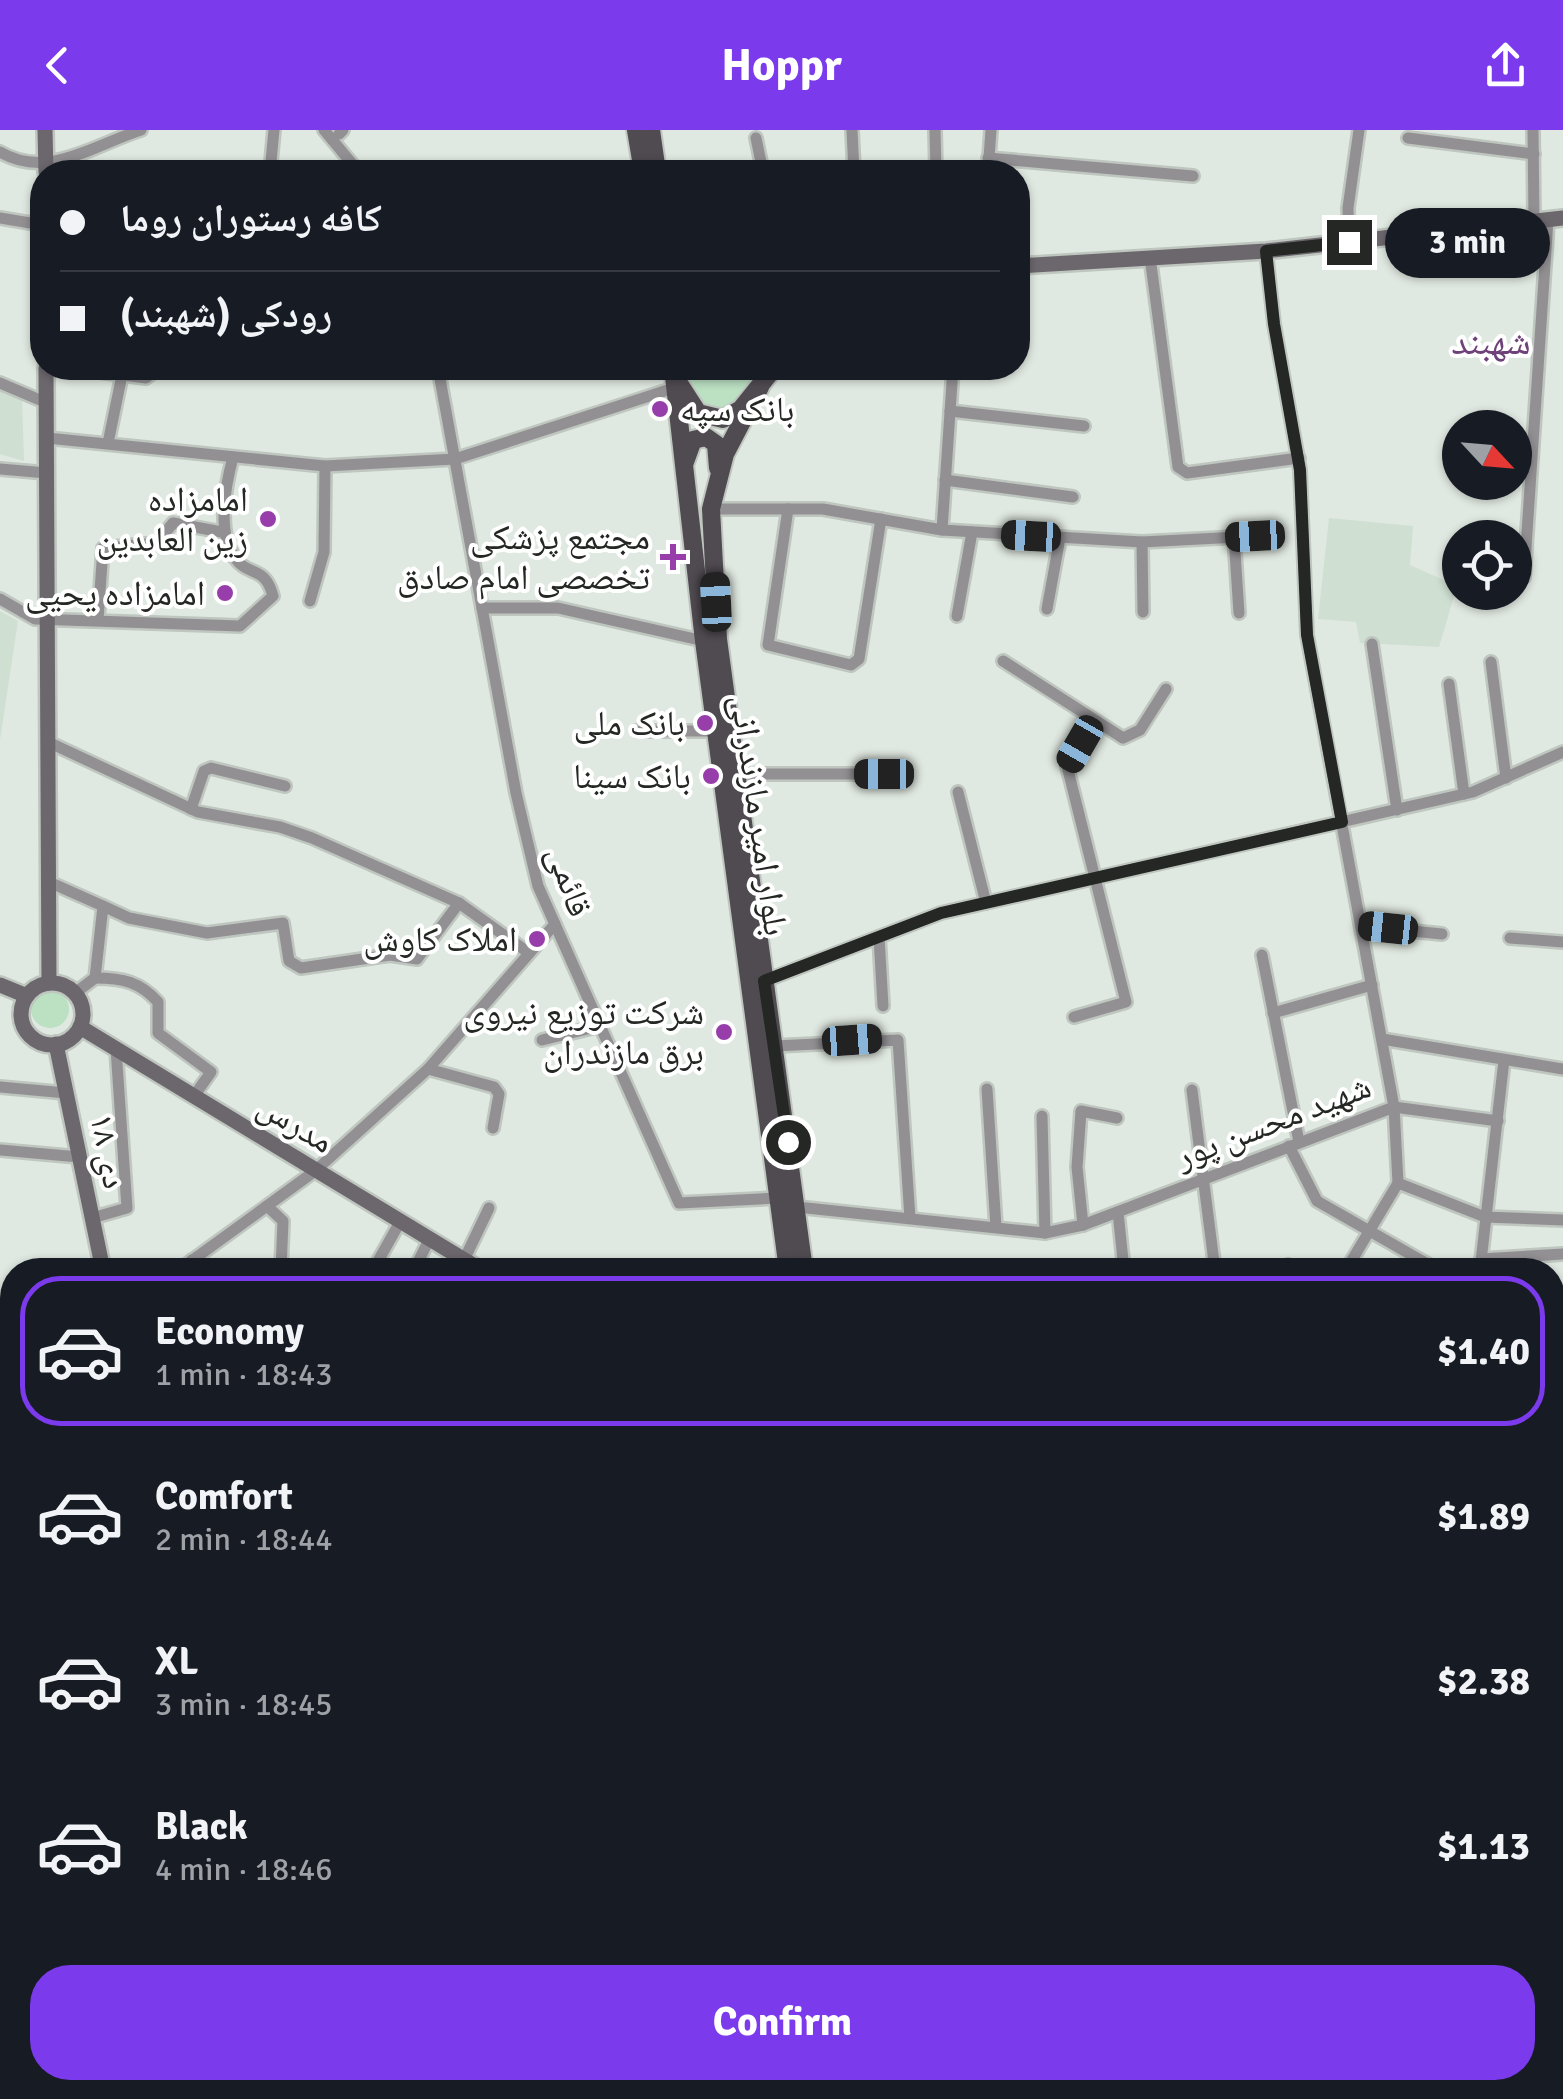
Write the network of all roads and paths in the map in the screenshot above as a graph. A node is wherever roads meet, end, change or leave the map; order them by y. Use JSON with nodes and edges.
{"nodes":[{"id":1,"x":45,"y":130,"type":"edge"},
{"id":2,"x":141,"y":130,"type":"edge"},
{"id":3,"x":274,"y":130,"type":"edge"},
{"id":4,"x":324,"y":130,"type":"edge"},
{"id":5,"x":636,"y":130,"type":"edge"},
{"id":6,"x":650,"y":130,"type":"edge"},
{"id":7,"x":852,"y":130,"type":"edge"},
{"id":8,"x":935,"y":130,"type":"edge"},
{"id":9,"x":990,"y":130,"type":"edge"},
{"id":10,"x":1359,"y":130,"type":"edge"},
{"id":11,"x":1533,"y":130,"type":"edge"},
{"id":12,"x":123,"y":133,"type":"edge"},
{"id":13,"x":756,"y":138,"type":"dead end"},
{"id":14,"x":1408,"y":138,"type":"dead end"},
{"id":15,"x":0,"y":152,"type":"edge"},
{"id":16,"x":1534,"y":154,"type":"junction"},
{"id":17,"x":988,"y":158,"type":"joint"},
{"id":18,"x":46,"y":160,"type":"edge"},
{"id":19,"x":65,"y":160,"type":"edge"},
{"id":20,"x":271,"y":160,"type":"edge"},
{"id":21,"x":349,"y":160,"type":"edge"},
{"id":22,"x":640,"y":160,"type":"edge"},
{"id":23,"x":655,"y":160,"type":"edge"},
{"id":24,"x":761,"y":160,"type":"edge"},
{"id":25,"x":853,"y":160,"type":"edge"},
{"id":26,"x":936,"y":160,"type":"edge"},
{"id":27,"x":1011,"y":160,"type":"edge"},
{"id":28,"x":1030,"y":162,"type":"edge"},
{"id":29,"x":30,"y":165,"type":"edge"},
{"id":30,"x":1193,"y":176,"type":"dead end"},
{"id":31,"x":0,"y":218,"type":"edge"},
{"id":32,"x":1549,"y":220,"type":"edge"},
{"id":33,"x":30,"y":223,"type":"edge"},
{"id":34,"x":1349,"y":242,"type":"junction"},
{"id":35,"x":1266,"y":251,"type":"junction"},
{"id":36,"x":1150,"y":258,"type":"junction"},
{"id":37,"x":1030,"y":265,"type":"edge"},
{"id":38,"x":46,"y":380,"type":"edge"},
{"id":39,"x":121,"y":380,"type":"edge"},
{"id":40,"x":440,"y":380,"type":"edge"},
{"id":41,"x":656,"y":380,"type":"edge"},
{"id":42,"x":675,"y":380,"type":"edge"},
{"id":43,"x":677,"y":380,"type":"edge"},
{"id":44,"x":765,"y":380,"type":"edge"},
{"id":45,"x":952,"y":380,"type":"edge"},
{"id":46,"x":0,"y":383,"type":"edge"},
{"id":47,"x":760,"y":387,"type":"junction"},
{"id":48,"x":46,"y":402,"type":"junction"},
{"id":49,"x":950,"y":411,"type":"junction"},
{"id":50,"x":1084,"y":426,"type":"dead end"},
{"id":51,"x":46,"y":438,"type":"junction"},
{"id":52,"x":108,"y":444,"type":"junction"},
{"id":53,"x":232,"y":458,"type":"junction"},
{"id":54,"x":1298,"y":458,"type":"junction"},
{"id":55,"x":455,"y":459,"type":"junction"},
{"id":56,"x":325,"y":466,"type":"junction"},
{"id":57,"x":684,"y":468,"type":"junction"},
{"id":58,"x":0,"y":470,"type":"edge"},
{"id":59,"x":47,"y":474,"type":"junction"},
{"id":60,"x":945,"y":480,"type":"junction"},
{"id":61,"x":717,"y":483,"type":"junction"},
{"id":62,"x":1073,"y":497,"type":"dead end"},
{"id":63,"x":711,"y":509,"type":"junction"},
{"id":64,"x":788,"y":509,"type":"junction"},
{"id":65,"x":881,"y":519,"type":"junction"},
{"id":66,"x":1528,"y":520,"type":"edge"},
{"id":67,"x":942,"y":530,"type":"junction"},
{"id":68,"x":222,"y":532,"type":"junction"},
{"id":69,"x":972,"y":532,"type":"junction"},
{"id":70,"x":1276,"y":535,"type":"dead end"},
{"id":71,"x":1234,"y":537,"type":"junction"},
{"id":72,"x":1060,"y":538,"type":"junction"},
{"id":73,"x":1142,"y":542,"type":"junction"},
{"id":74,"x":0,"y":599,"type":"edge"},
{"id":75,"x":310,"y":600,"type":"dead end"},
{"id":76,"x":482,"y":608,"type":"junction"},
{"id":77,"x":1047,"y":609,"type":"dead end"},
{"id":78,"x":1143,"y":612,"type":"dead end"},
{"id":79,"x":1239,"y":613,"type":"dead end"},
{"id":80,"x":958,"y":616,"type":"dead end"},
{"id":81,"x":48,"y":619,"type":"junction"},
{"id":82,"x":98,"y":620,"type":"junction"},
{"id":83,"x":704,"y":641,"type":"junction"},
{"id":84,"x":1372,"y":644,"type":"dead end"},
{"id":85,"x":1002,"y":660,"type":"dead end"},
{"id":86,"x":1492,"y":662,"type":"dead end"},
{"id":87,"x":1449,"y":684,"type":"dead end"},
{"id":88,"x":1166,"y":689,"type":"dead end"},
{"id":89,"x":1093,"y":722,"type":"junction"},
{"id":90,"x":637,"y":731,"type":"dead end"},
{"id":91,"x":716,"y":731,"type":"junction"},
{"id":92,"x":48,"y":742,"type":"junction"},
{"id":93,"x":1563,"y":752,"type":"edge"},
{"id":94,"x":736,"y":774,"type":"junction"},
{"id":95,"x":884,"y":774,"type":"dead end"},
{"id":96,"x":1506,"y":778,"type":"junction"},
{"id":97,"x":285,"y":786,"type":"dead end"},
{"id":98,"x":958,"y":792,"type":"dead end"},
{"id":99,"x":1464,"y":794,"type":"junction"},
{"id":100,"x":192,"y":809,"type":"junction"},
{"id":101,"x":1397,"y":810,"type":"junction"},
{"id":102,"x":1342,"y":822,"type":"junction"},
{"id":103,"x":1093,"y":878,"type":"junction"},
{"id":104,"x":48,"y":882,"type":"junction"},
{"id":105,"x":460,"y":903,"type":"junction"},
{"id":106,"x":986,"y":903,"type":"junction"},
{"id":107,"x":104,"y":906,"type":"junction"},
{"id":108,"x":555,"y":924,"type":"junction"},
{"id":109,"x":1361,"y":926,"type":"junction"},
{"id":110,"x":1442,"y":934,"type":"dead end"},
{"id":111,"x":879,"y":937,"type":"junction"},
{"id":112,"x":1510,"y":938,"type":"dead end"},
{"id":113,"x":1563,"y":942,"type":"edge"},
{"id":114,"x":529,"y":953,"type":"junction"},
{"id":115,"x":1262,"y":954,"type":"dead end"},
{"id":116,"x":96,"y":978,"type":"junction"},
{"id":117,"x":764,"y":981,"type":"junction"},
{"id":118,"x":49,"y":983,"type":"junction"},
{"id":119,"x":0,"y":985,"type":"edge"},
{"id":120,"x":1372,"y":985,"type":"junction"},
{"id":121,"x":74,"y":993,"type":"junction"},
{"id":122,"x":26,"y":996,"type":"junction"},
{"id":123,"x":882,"y":1006,"type":"dead end"},
{"id":124,"x":1273,"y":1013,"type":"junction"},
{"id":125,"x":1074,"y":1017,"type":"dead end"},
{"id":126,"x":80,"y":1026,"type":"junction"},
{"id":127,"x":600,"y":1026,"type":"junction"},
{"id":128,"x":542,"y":1040,"type":"dead end"},
{"id":129,"x":1382,"y":1040,"type":"junction"},
{"id":130,"x":56,"y":1044,"type":"junction"},
{"id":131,"x":775,"y":1046,"type":"junction"},
{"id":132,"x":116,"y":1048,"type":"junction"},
{"id":133,"x":1504,"y":1060,"type":"junction"},
{"id":134,"x":428,"y":1068,"type":"junction"},
{"id":135,"x":1563,"y":1070,"type":"edge"},
{"id":136,"x":0,"y":1088,"type":"edge"},
{"id":137,"x":987,"y":1090,"type":"dead end"},
{"id":138,"x":1192,"y":1090,"type":"dead end"},
{"id":139,"x":66,"y":1093,"type":"junction"},
{"id":140,"x":194,"y":1096,"type":"junction"},
{"id":141,"x":1394,"y":1108,"type":"junction"},
{"id":142,"x":1042,"y":1116,"type":"dead end"},
{"id":143,"x":1117,"y":1118,"type":"dead end"},
{"id":144,"x":1498,"y":1120,"type":"junction"},
{"id":145,"x":493,"y":1128,"type":"dead end"},
{"id":146,"x":1294,"y":1144,"type":"junction"},
{"id":147,"x":0,"y":1150,"type":"edge"},
{"id":148,"x":79,"y":1157,"type":"junction"},
{"id":149,"x":316,"y":1170,"type":"junction"},
{"id":150,"x":1206,"y":1176,"type":"junction"},
{"id":151,"x":1398,"y":1184,"type":"junction"},
{"id":152,"x":778,"y":1198,"type":"junction"},
{"id":153,"x":267,"y":1206,"type":"junction"},
{"id":154,"x":796,"y":1206,"type":"junction"},
{"id":155,"x":489,"y":1208,"type":"dead end"},
{"id":156,"x":1118,"y":1212,"type":"junction"},
{"id":157,"x":92,"y":1218,"type":"junction"},
{"id":158,"x":910,"y":1218,"type":"junction"},
{"id":159,"x":1486,"y":1218,"type":"junction"},
{"id":160,"x":1563,"y":1220,"type":"edge"},
{"id":161,"x":400,"y":1222,"type":"junction"},
{"id":162,"x":1082,"y":1225,"type":"junction"},
{"id":163,"x":996,"y":1228,"type":"junction"},
{"id":164,"x":1368,"y":1230,"type":"junction"},
{"id":165,"x":1046,"y":1233,"type":"junction"},
{"id":166,"x":429,"y":1240,"type":"junction"},
{"id":167,"x":1563,"y":1254,"type":"edge"},
{"id":168,"x":98,"y":1258,"type":"edge"},
{"id":169,"x":195,"y":1258,"type":"edge"},
{"id":170,"x":281,"y":1258,"type":"edge"},
{"id":171,"x":380,"y":1258,"type":"edge"},
{"id":172,"x":420,"y":1258,"type":"edge"},
{"id":173,"x":460,"y":1258,"type":"edge"},
{"id":174,"x":465,"y":1258,"type":"edge"},
{"id":175,"x":786,"y":1258,"type":"edge"},
{"id":176,"x":802,"y":1258,"type":"edge"},
{"id":177,"x":1123,"y":1258,"type":"edge"},
{"id":178,"x":1215,"y":1258,"type":"edge"},
{"id":179,"x":1353,"y":1258,"type":"edge"},
{"id":180,"x":1417,"y":1258,"type":"edge"},
{"id":181,"x":1481,"y":1258,"type":"edge"},
{"id":182,"x":1533,"y":1258,"type":"edge"}],
"edges":[{"from":1,"to":18,"type":"main road"},
{"from":2,"to":12,"type":"street"},
{"from":3,"to":20,"type":"street"},
{"from":4,"to":21,"type":"street"},
{"from":5,"to":22,"type":"main road"},
{"from":6,"to":23,"type":"main road"},
{"from":7,"to":25,"type":"street"},
{"from":8,"to":26,"type":"street"},
{"from":9,"to":17,"type":"street"},
{"from":10,"to":34,"type":"street"},
{"from":11,"to":16,"type":"street"},
{"from":12,"to":19,"type":"street"},
{"from":13,"to":24,"type":"street"},
{"from":14,"to":16,"type":"street"},
{"from":15,"to":29,"type":"street"},
{"from":16,"to":32,"type":"street"},
{"from":17,"to":27,"type":"street"},
{"from":28,"to":30,"type":"street"},
{"from":31,"to":33,"type":"street"},
{"from":32,"to":34,"type":"main road"},
{"from":32,"to":66,"type":"street"},
{"from":34,"to":35,"type":"main road"},
{"from":35,"to":36,"type":"main road"},
{"from":35,"to":54,"type":"street","name":"شهید محسن پور"},
{"from":36,"to":37,"type":"main road"},
{"from":36,"to":54,"type":"street"},
{"from":38,"to":48,"type":"main road"},
{"from":39,"to":52,"type":"street"},
{"from":40,"to":55,"type":"street","name":"قائمی"},
{"from":41,"to":55,"type":"street"},
{"from":42,"to":57,"type":"main road","name":"بلوار امیر مازندرانی"},
{"from":43,"to":47,"type":"main road"},
{"from":44,"to":47,"type":"main road"},
{"from":45,"to":49,"type":"street"},
{"from":46,"to":48,"type":"street"},
{"from":47,"to":61,"type":"main road","name":"بلوار امیر مازندرانی"},
{"from":48,"to":51,"type":"main road"},
{"from":49,"to":50,"type":"street"},
{"from":49,"to":60,"type":"street"},
{"from":51,"to":52,"type":"street"},
{"from":51,"to":59,"type":"main road"},
{"from":52,"to":53,"type":"street"},
{"from":53,"to":56,"type":"street"},
{"from":53,"to":68,"type":"street"},
{"from":54,"to":102,"type":"street","name":"شهید محسن پور"},
{"from":55,"to":56,"type":"street"},
{"from":55,"to":76,"type":"street","name":"قائمی"},
{"from":56,"to":75,"type":"street"},
{"from":57,"to":61,"type":"main road"},
{"from":57,"to":83,"type":"main road","name":"بلوار امیر مازندرانی"},
{"from":58,"to":59,"type":"street"},
{"from":59,"to":81,"type":"main road"},
{"from":60,"to":62,"type":"street"},
{"from":60,"to":67,"type":"street"},
{"from":61,"to":63,"type":"main road","name":"بلوار امیر مازندرانی"},
{"from":63,"to":64,"type":"street"},
{"from":63,"to":94,"type":"main road","name":"بلوار امیر مازندرانی"},
{"from":64,"to":65,"type":"street"},
{"from":64,"to":65,"type":"street"},
{"from":65,"to":67,"type":"street"},
{"from":67,"to":69,"type":"street"},
{"from":68,"to":82,"type":"street"},
{"from":68,"to":82,"type":"street"},
{"from":69,"to":72,"type":"street"},
{"from":69,"to":80,"type":"street"},
{"from":70,"to":71,"type":"street"},
{"from":71,"to":73,"type":"street"},
{"from":71,"to":79,"type":"street"},
{"from":72,"to":73,"type":"street"},
{"from":72,"to":77,"type":"street"},
{"from":73,"to":78,"type":"street"},
{"from":74,"to":81,"type":"street"},
{"from":76,"to":83,"type":"street"},
{"from":76,"to":108,"type":"street","name":"قائمی"},
{"from":81,"to":82,"type":"street"},
{"from":81,"to":92,"type":"main road"},
{"from":83,"to":91,"type":"main road","name":"بلوار امیر مازندرانی"},
{"from":84,"to":101,"type":"street"},
{"from":85,"to":89,"type":"street"},
{"from":86,"to":96,"type":"street"},
{"from":87,"to":99,"type":"street"},
{"from":88,"to":89,"type":"street"},
{"from":89,"to":103,"type":"street"},
{"from":90,"to":91,"type":"street"},
{"from":91,"to":152,"type":"main road","name":"بلوار امیر مازندرانی"},
{"from":92,"to":100,"type":"street"},
{"from":92,"to":104,"type":"main road"},
{"from":93,"to":96,"type":"street"},
{"from":94,"to":95,"type":"street"},
{"from":94,"to":117,"type":"main road","name":"بلوار امیر مازندرانی"},
{"from":96,"to":99,"type":"street"},
{"from":97,"to":100,"type":"street"},
{"from":98,"to":106,"type":"street"},
{"from":99,"to":101,"type":"street"},
{"from":100,"to":105,"type":"street"},
{"from":101,"to":102,"type":"street"},
{"from":102,"to":103,"type":"street"},
{"from":102,"to":109,"type":"street","name":"شهید محسن پور"},
{"from":103,"to":106,"type":"street"},
{"from":103,"to":125,"type":"street"},
{"from":104,"to":107,"type":"street"},
{"from":104,"to":118,"type":"main road"},
{"from":105,"to":107,"type":"street"},
{"from":105,"to":114,"type":"street"},
{"from":106,"to":111,"type":"street"},
{"from":107,"to":116,"type":"street"},
{"from":108,"to":114,"type":"street"},
{"from":108,"to":127,"type":"street","name":"قائمی"},
{"from":109,"to":110,"type":"street"},
{"from":109,"to":120,"type":"street","name":"شهید محسن پور"},
{"from":111,"to":117,"type":"street"},
{"from":111,"to":123,"type":"street"},
{"from":112,"to":113,"type":"street"},
{"from":114,"to":134,"type":"street"},
{"from":115,"to":124,"type":"street"},
{"from":116,"to":121,"type":"street"},
{"from":116,"to":140,"type":"street"},
{"from":117,"to":131,"type":"main road","name":"بلوار امیر مازندرانی"},
{"from":118,"to":121,"type":"main road"},
{"from":118,"to":122,"type":"main road"},
{"from":119,"to":122,"type":"main road"},
{"from":120,"to":124,"type":"street"},
{"from":120,"to":129,"type":"street","name":"شهید محسن پور"},
{"from":121,"to":126,"type":"main road"},
{"from":122,"to":130,"type":"main road"},
{"from":124,"to":146,"type":"street"},
{"from":126,"to":130,"type":"main road"},
{"from":126,"to":132,"type":"main road","name":"مدرس"},
{"from":127,"to":128,"type":"street"},
{"from":127,"to":152,"type":"street","name":"قائمی"},
{"from":129,"to":133,"type":"street"},
{"from":129,"to":141,"type":"street","name":"شهید محسن پور"},
{"from":130,"to":139,"type":"main road","name":"۱۸ دی"},
{"from":131,"to":154,"type":"main road","name":"بلوار امیر مازندرانی"},
{"from":131,"to":158,"type":"street"},
{"from":132,"to":140,"type":"main road","name":"مدرس"},
{"from":132,"to":157,"type":"street"},
{"from":133,"to":135,"type":"street"},
{"from":133,"to":144,"type":"street"},
{"from":134,"to":145,"type":"street"},
{"from":134,"to":149,"type":"street"},
{"from":136,"to":139,"type":"street"},
{"from":137,"to":163,"type":"street"},
{"from":138,"to":150,"type":"street"},
{"from":139,"to":148,"type":"main road","name":"۱۸ دی"},
{"from":140,"to":149,"type":"main road","name":"مدرس"},
{"from":141,"to":144,"type":"street"},
{"from":141,"to":146,"type":"street","name":"شهید محسن پور"},
{"from":141,"to":151,"type":"street"},
{"from":142,"to":165,"type":"street"},
{"from":143,"to":162,"type":"street"},
{"from":144,"to":159,"type":"street"},
{"from":146,"to":150,"type":"street","name":"شهید محسن پور"},
{"from":146,"to":164,"type":"street"},
{"from":147,"to":148,"type":"street"},
{"from":148,"to":157,"type":"main road","name":"۱۸ دی"},
{"from":149,"to":153,"type":"street"},
{"from":149,"to":161,"type":"main road","name":"مدرس"},
{"from":150,"to":156,"type":"street","name":"شهید محسن پور"},
{"from":150,"to":178,"type":"street"},
{"from":151,"to":159,"type":"street"},
{"from":151,"to":164,"type":"street"},
{"from":152,"to":175,"type":"main road","name":"بلوار امیر مازندرانی"},
{"from":153,"to":169,"type":"street"},
{"from":153,"to":170,"type":"street"},
{"from":154,"to":158,"type":"street","name":"شهید محسن پور"},
{"from":154,"to":176,"type":"main road","name":"بلوار امیر مازندرانی"},
{"from":155,"to":174,"type":"street"},
{"from":156,"to":162,"type":"street","name":"شهید محسن پور"},
{"from":156,"to":177,"type":"street"},
{"from":157,"to":168,"type":"main road","name":"۱۸ دی"},
{"from":158,"to":163,"type":"street","name":"شهید محسن پور"},
{"from":159,"to":160,"type":"street"},
{"from":159,"to":181,"type":"street"},
{"from":161,"to":166,"type":"main road","name":"مدرس"},
{"from":161,"to":171,"type":"street"},
{"from":162,"to":165,"type":"street","name":"شهید محسن پور"},
{"from":163,"to":165,"type":"street","name":"شهید محسن پور"},
{"from":164,"to":179,"type":"street"},
{"from":164,"to":180,"type":"street"},
{"from":166,"to":172,"type":"street"},
{"from":166,"to":173,"type":"main road","name":"مدرس"},
{"from":167,"to":182,"type":"street"}]}
